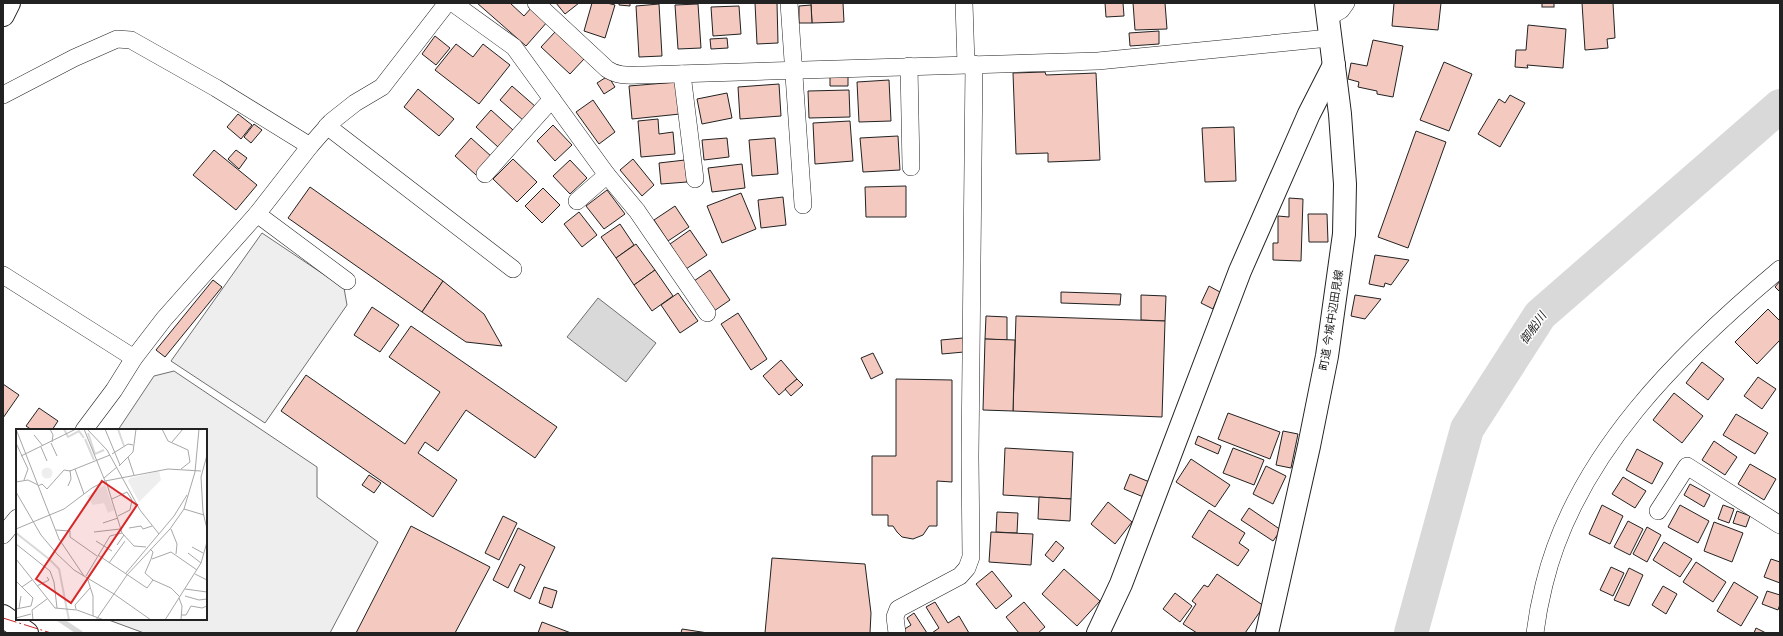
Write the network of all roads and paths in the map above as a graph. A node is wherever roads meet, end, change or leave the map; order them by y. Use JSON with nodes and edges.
{"nodes":[{"id":1,"x":9,"y":3,"type":"edge"},
{"id":2,"x":447,"y":3,"type":"edge"},
{"id":3,"x":453,"y":3,"type":"edge"},
{"id":4,"x":536,"y":3,"type":"edge"},
{"id":5,"x":789,"y":3,"type":"edge"},
{"id":6,"x":964,"y":3,"type":"edge"},
{"id":7,"x":1346,"y":3,"type":"edge"},
{"id":8,"x":3,"y":15,"type":"edge"},
{"id":9,"x":1327,"y":20,"type":"edge"},
{"id":10,"x":970,"y":64,"type":"junction"},
{"id":11,"x":1334,"y":65,"type":"junction"},
{"id":12,"x":909,"y":66,"type":"junction"},
{"id":13,"x":794,"y":70,"type":"junction"},
{"id":14,"x":682,"y":74,"type":"junction"},
{"id":15,"x":3,"y":95,"type":"edge"},
{"id":16,"x":552,"y":99,"type":"junction"},
{"id":17,"x":328,"y":126,"type":"junction"},
{"id":18,"x":310,"y":146,"type":"junction"},
{"id":19,"x":911,"y":167,"type":"dead end"},
{"id":20,"x":486,"y":174,"type":"dead end"},
{"id":21,"x":607,"y":175,"type":"junction"},
{"id":22,"x":695,"y":179,"type":"dead end"},
{"id":23,"x":577,"y":201,"type":"dead end"},
{"id":24,"x":803,"y":205,"type":"dead end"},
{"id":25,"x":257,"y":214,"type":"junction"},
{"id":26,"x":513,"y":269,"type":"dead end"},
{"id":27,"x":1780,"y":269,"type":"edge"},
{"id":28,"x":3,"y":275,"type":"edge"},
{"id":29,"x":347,"y":281,"type":"dead end"},
{"id":30,"x":707,"y":313,"type":"dead end"},
{"id":31,"x":134,"y":358,"type":"junction"},
{"id":32,"x":85,"y":429,"type":"edge"},
{"id":33,"x":1658,"y":511,"type":"dead end"},
{"id":34,"x":16,"y":519,"type":"edge"},
{"id":35,"x":1780,"y":525,"type":"edge"},
{"id":36,"x":3,"y":535,"type":"edge"},
{"id":37,"x":3,"y":616,"type":"edge"},
{"id":38,"x":27,"y":633,"type":"edge"},
{"id":39,"x":897,"y":633,"type":"edge"},
{"id":40,"x":1098,"y":633,"type":"edge"},
{"id":41,"x":1267,"y":633,"type":"edge"},
{"id":42,"x":1535,"y":633,"type":"edge"}],
"edges":[{"from":1,"to":8,"type":"main road"},
{"from":2,"to":17,"type":"street"},
{"from":3,"to":16,"type":"street"},
{"from":4,"to":14,"type":"street"},
{"from":5,"to":13,"type":"street"},
{"from":6,"to":10,"type":"street"},
{"from":7,"to":9,"type":"street"},
{"from":9,"to":10,"type":"street"},
{"from":9,"to":11,"type":"main road","name":"町道 今城中辺田見線"},
{"from":10,"to":12,"type":"street"},
{"from":10,"to":39,"type":"street"},
{"from":11,"to":40,"type":"main road"},
{"from":11,"to":41,"type":"main road","name":"町道 今城中辺田見線"},
{"from":12,"to":13,"type":"street"},
{"from":12,"to":19,"type":"street"},
{"from":13,"to":14,"type":"street"},
{"from":13,"to":24,"type":"street"},
{"from":14,"to":22,"type":"street"},
{"from":15,"to":18,"type":"street"},
{"from":16,"to":20,"type":"street"},
{"from":16,"to":21,"type":"street"},
{"from":17,"to":18,"type":"street"},
{"from":17,"to":26,"type":"street"},
{"from":18,"to":25,"type":"street"},
{"from":21,"to":23,"type":"street"},
{"from":21,"to":30,"type":"street"},
{"from":25,"to":29,"type":"street"},
{"from":25,"to":31,"type":"street"},
{"from":27,"to":42,"type":"street"},
{"from":28,"to":31,"type":"street"},
{"from":31,"to":32,"type":"street"},
{"from":33,"to":35,"type":"street"},
{"from":34,"to":36,"type":"street"},
{"from":37,"to":38,"type":"main road"}]}
